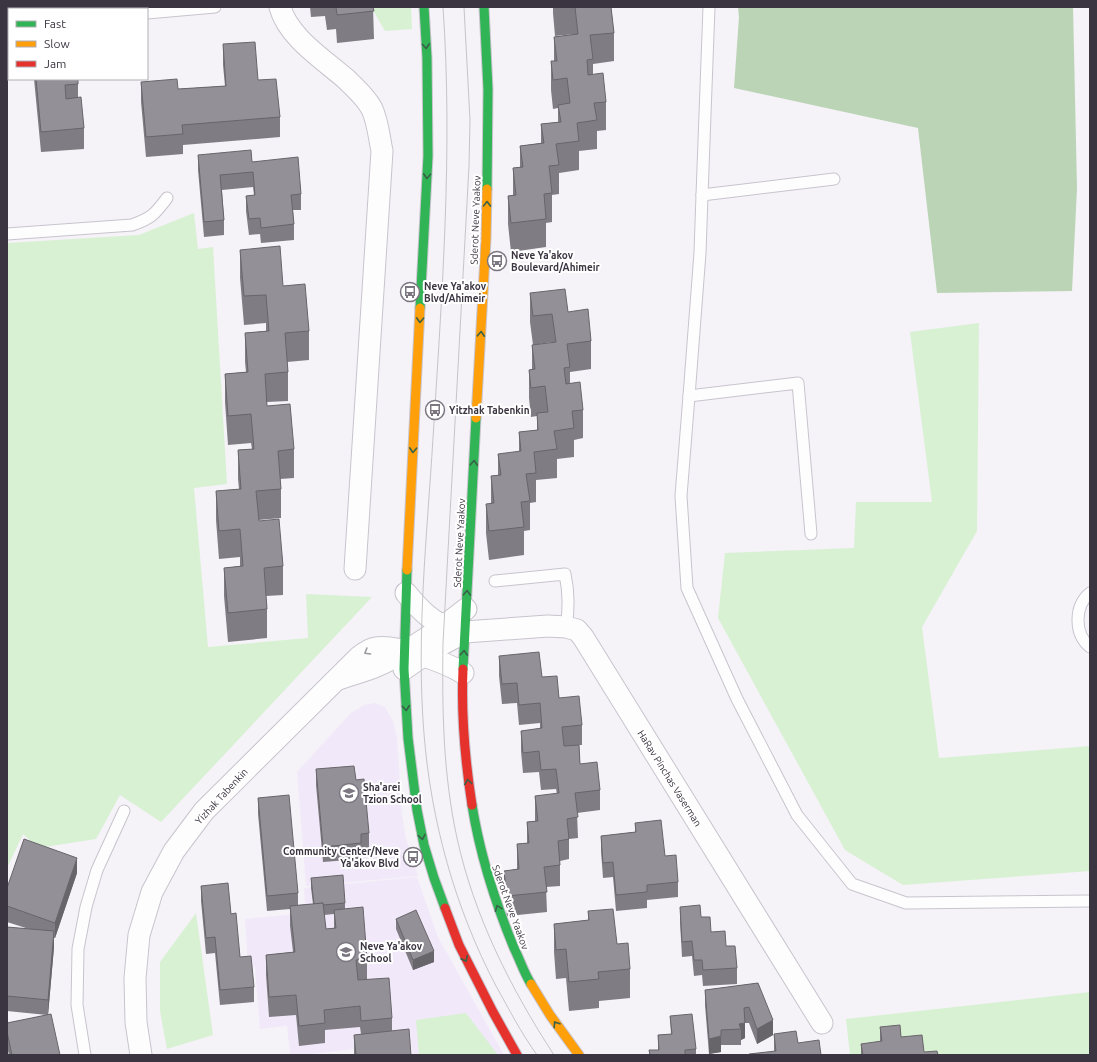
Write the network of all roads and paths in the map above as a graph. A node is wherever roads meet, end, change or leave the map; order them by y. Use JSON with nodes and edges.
{"nodes":[{"id":1,"x":215,"y":7,"type":"edge"},
{"id":2,"x":280,"y":7,"type":"edge"},
{"id":3,"x":424,"y":7,"type":"edge"},
{"id":4,"x":484,"y":7,"type":"edge"},
{"id":5,"x":709,"y":7,"type":"edge"},
{"id":6,"x":148,"y":13,"type":"edge"},
{"id":7,"x":834,"y":179,"type":"dead end"},
{"id":8,"x":702,"y":195,"type":"junction"},
{"id":9,"x":167,"y":198,"type":"dead end"},
{"id":10,"x":7,"y":234,"type":"edge"},
{"id":11,"x":689,"y":396,"type":"junction"},
{"id":12,"x":811,"y":534,"type":"dead end"},
{"id":13,"x":355,"y":569,"type":"dead end"},
{"id":14,"x":495,"y":581,"type":"dead end"},
{"id":15,"x":406,"y":593,"type":"junction"},
{"id":16,"x":1090,"y":593,"type":"edge"},
{"id":17,"x":466,"y":609,"type":"junction"},
{"id":18,"x":444,"y":626,"type":"junction"},
{"id":19,"x":566,"y":627,"type":"junction"},
{"id":20,"x":465,"y":632,"type":"junction"},
{"id":21,"x":1090,"y":647,"type":"edge"},
{"id":22,"x":410,"y":659,"type":"junction"},
{"id":23,"x":463,"y":674,"type":"junction"},
{"id":24,"x":124,"y":811,"type":"dead end"},
{"id":25,"x":1090,"y":901,"type":"edge"},
{"id":26,"x":822,"y":1023,"type":"dead end"},
{"id":27,"x":85,"y":1055,"type":"edge"},
{"id":28,"x":141,"y":1055,"type":"edge"},
{"id":29,"x":516,"y":1055,"type":"edge"},
{"id":30,"x":579,"y":1055,"type":"edge"}],
"edges":[{"from":1,"to":6,"type":"lane"},
{"from":2,"to":13,"type":"street"},
{"from":3,"to":15,"type":"street","one_way":true},
{"from":17,"to":4,"type":"street","name":"Sderot Neve Yaakov","one_way":true},
{"from":5,"to":8,"type":"lane"},
{"from":7,"to":8,"type":"lane"},
{"from":8,"to":11,"type":"lane"},
{"from":9,"to":10,"type":"lane"},
{"from":11,"to":12,"type":"lane"},
{"from":11,"to":25,"type":"lane"},
{"from":14,"to":19,"type":"lane"},
{"from":15,"to":18,"type":"street","name":"HaRav Pinchas Vaserman"},
{"from":15,"to":22,"type":"street"},
{"from":16,"to":21,"type":"lane"},
{"from":17,"to":18,"type":"street","name":"Yizhak Tabenkin"},
{"from":17,"to":20,"type":"street","name":"Sderot Neve Yaakov"},
{"from":18,"to":20,"type":"street","name":"HaRav Pinchas Vaserman"},
{"from":18,"to":22,"type":"street","name":"Yizhak Tabenkin"},
{"from":19,"to":20,"type":"street","name":"HaRav Pinchas Vaserman"},
{"from":19,"to":26,"type":"street","name":"HaRav Pinchas Vaserman"},
{"from":20,"to":22,"type":"street","name":"HaRav Pinchas Vaserman"},
{"from":23,"to":20,"type":"street","name":"Sderot Neve Yaakov","one_way":true},
{"from":22,"to":23,"type":"street"},
{"from":22,"to":28,"type":"street","name":"Yizhak Tabenkin"},
{"from":22,"to":29,"type":"street","one_way":true},
{"from":30,"to":23,"type":"street","name":"Sderot Neve Yaakov","one_way":true},
{"from":24,"to":27,"type":"lane"}]}
